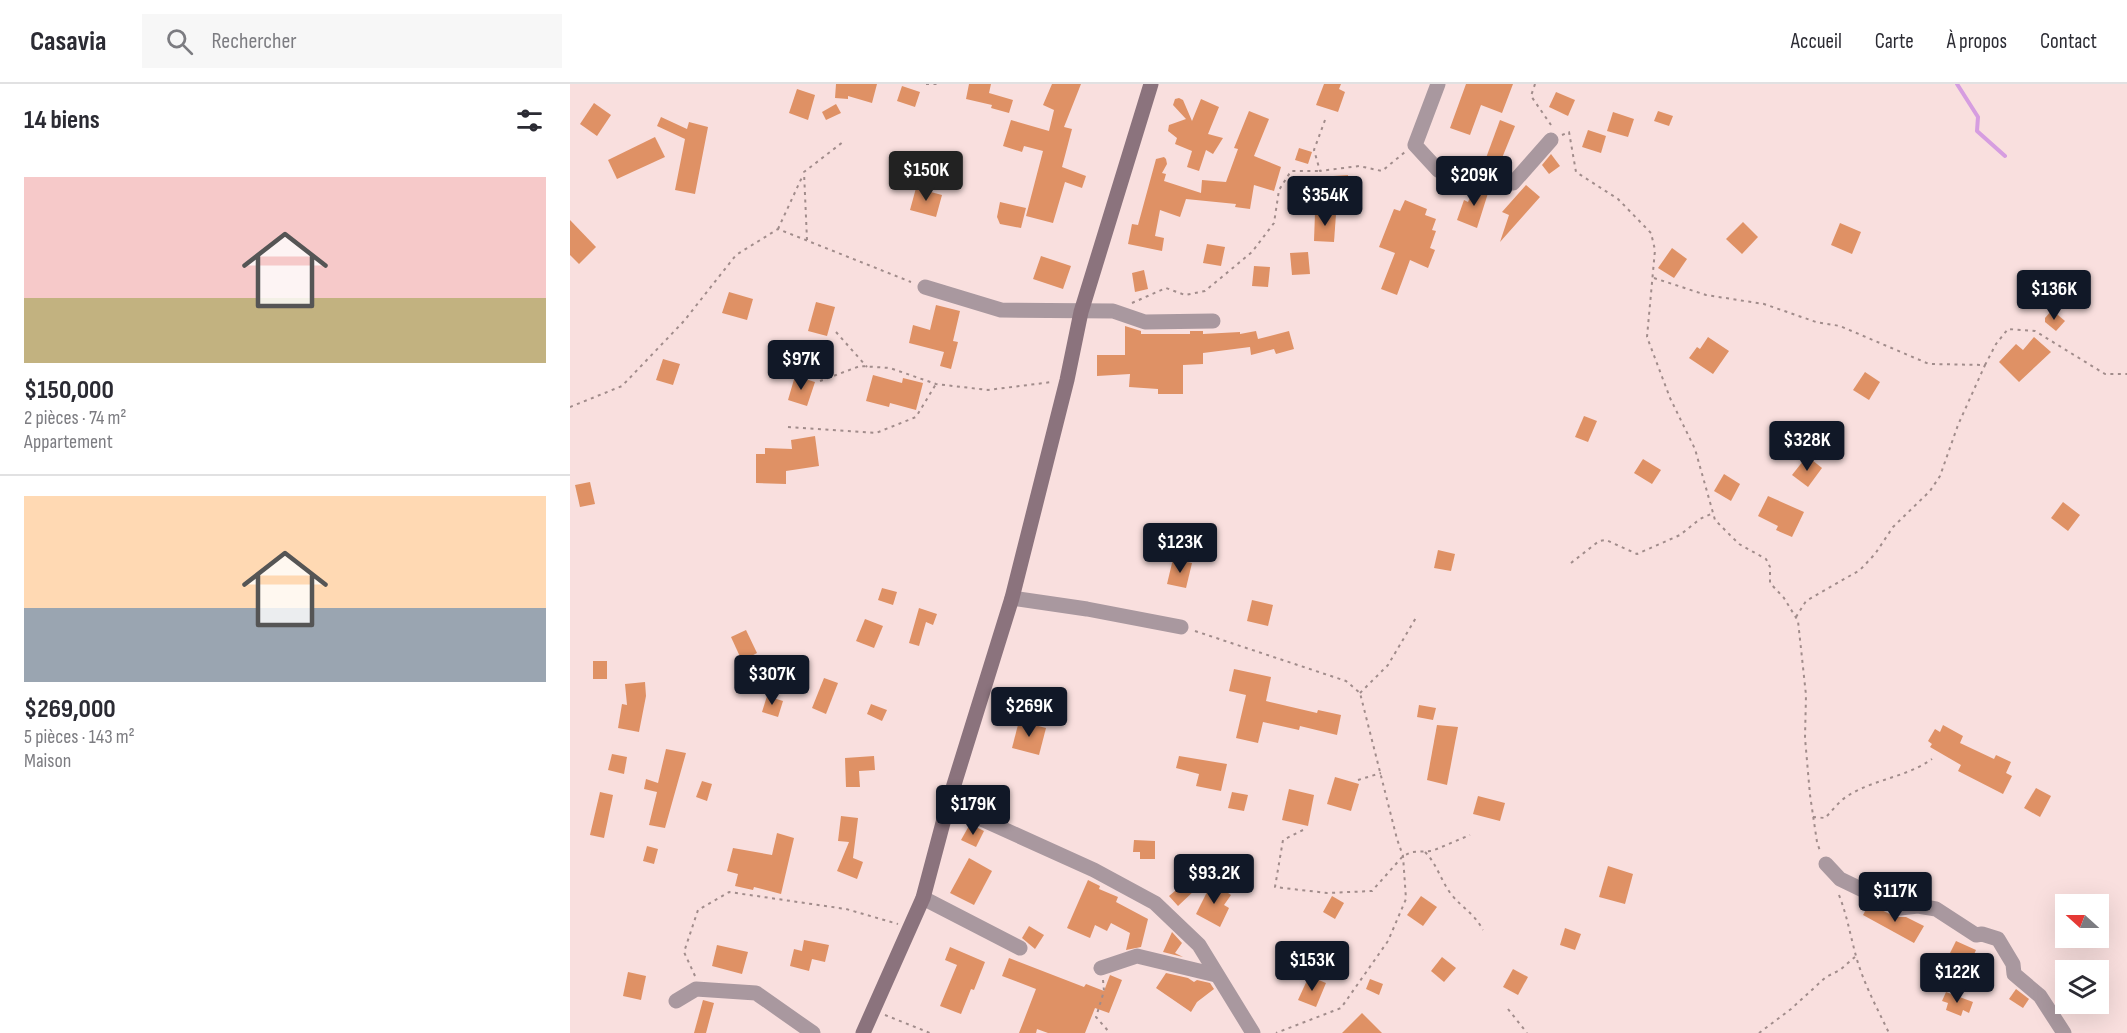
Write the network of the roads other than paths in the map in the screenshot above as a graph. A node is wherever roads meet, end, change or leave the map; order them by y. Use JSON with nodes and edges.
{"nodes":[{"id":1,"x":1151,"y":84,"type":"edge"},
{"id":2,"x":1438,"y":84,"type":"edge"},
{"id":3,"x":1551,"y":140,"type":"road end"},
{"id":4,"x":925,"y":287,"type":"road end"},
{"id":5,"x":1081,"y":312,"type":"junction"},
{"id":6,"x":1213,"y":321,"type":"dead end"},
{"id":7,"x":1012,"y":598,"type":"junction"},
{"id":8,"x":1181,"y":627,"type":"road end"},
{"id":9,"x":948,"y":804,"type":"junction"},
{"id":10,"x":1826,"y":864,"type":"road end"},
{"id":11,"x":923,"y":898,"type":"junction"},
{"id":12,"x":1020,"y":948,"type":"dead end"},
{"id":13,"x":1101,"y":968,"type":"road end"},
{"id":14,"x":1216,"y":975,"type":"junction"},
{"id":15,"x":676,"y":1001,"type":"dead end"},
{"id":16,"x":789,"y":1033,"type":"edge"},
{"id":17,"x":800,"y":1033,"type":"edge"},
{"id":18,"x":813,"y":1033,"type":"edge"},
{"id":19,"x":863,"y":1033,"type":"edge"},
{"id":20,"x":1253,"y":1033,"type":"edge"},
{"id":21,"x":2064,"y":1033,"type":"edge"}],
"edges":[{"from":1,"to":5,"type":"main road"},
{"from":2,"to":3,"type":"street"},
{"from":4,"to":5,"type":"street"},
{"from":5,"to":6,"type":"street"},
{"from":5,"to":7,"type":"main road"},
{"from":7,"to":8,"type":"street"},
{"from":7,"to":9,"type":"main road"},
{"from":9,"to":11,"type":"main road"},
{"from":9,"to":14,"type":"street"},
{"from":10,"to":21,"type":"street"},
{"from":11,"to":12,"type":"street"},
{"from":11,"to":19,"type":"main road"},
{"from":13,"to":14,"type":"street"},
{"from":14,"to":20,"type":"street"},
{"from":15,"to":18,"type":"street"},
{"from":16,"to":17,"type":"street"}]}
